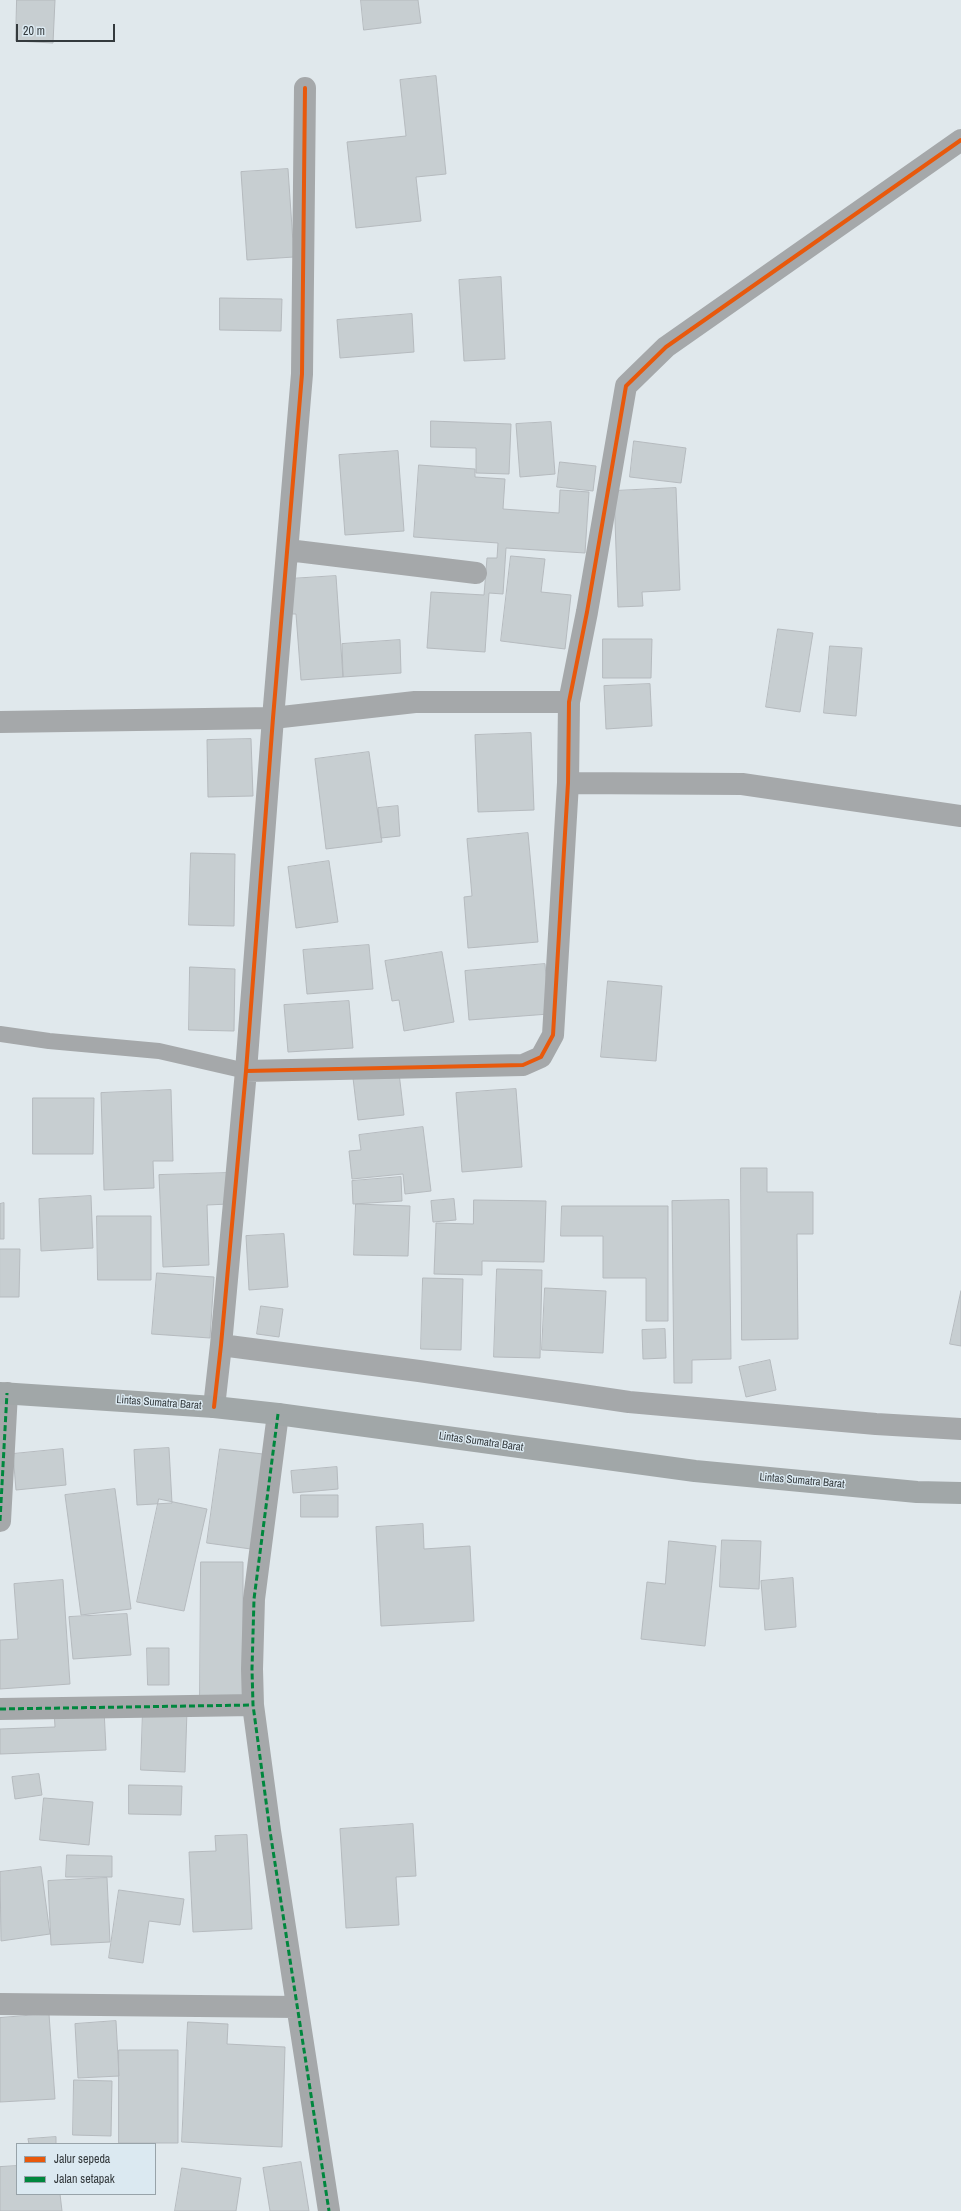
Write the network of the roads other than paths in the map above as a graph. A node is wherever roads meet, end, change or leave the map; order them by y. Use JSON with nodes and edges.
{"nodes":[{"id":1,"x":305,"y":88,"type":"dead end"},
{"id":2,"x":961,"y":140,"type":"edge"},
{"id":3,"x":288,"y":550,"type":"junction"},
{"id":4,"x":476,"y":573,"type":"dead end"},
{"id":5,"x":569,"y":702,"type":"junction"},
{"id":6,"x":273,"y":718,"type":"junction"},
{"id":7,"x":0,"y":722,"type":"edge"},
{"id":8,"x":568,"y":783,"type":"junction"},
{"id":9,"x":961,"y":816,"type":"edge"},
{"id":10,"x":0,"y":1034,"type":"edge"},
{"id":11,"x":246,"y":1071,"type":"junction"},
{"id":12,"x":222,"y":1345,"type":"junction"},
{"id":13,"x":3,"y":1393,"type":"edge"},
{"id":14,"x":214,"y":1407,"type":"junction"},
{"id":15,"x":278,"y":1414,"type":"junction"},
{"id":16,"x":961,"y":1429,"type":"edge"},
{"id":17,"x":961,"y":1493,"type":"edge"},
{"id":18,"x":0,"y":1520,"type":"edge"},
{"id":19,"x":253,"y":1705,"type":"junction"},
{"id":20,"x":0,"y":1709,"type":"edge"},
{"id":21,"x":0,"y":2004,"type":"edge"},
{"id":22,"x":297,"y":2007,"type":"junction"},
{"id":23,"x":329,"y":2211,"type":"edge"}],
"edges":[{"from":1,"to":3,"type":"street"},
{"from":2,"to":5,"type":"street"},
{"from":3,"to":4,"type":"street"},
{"from":3,"to":6,"type":"street"},
{"from":5,"to":6,"type":"street"},
{"from":5,"to":8,"type":"street"},
{"from":6,"to":7,"type":"street"},
{"from":6,"to":11,"type":"street"},
{"from":8,"to":9,"type":"street"},
{"from":8,"to":11,"type":"street"},
{"from":10,"to":11,"type":"lane"},
{"from":11,"to":12,"type":"street"},
{"from":12,"to":14,"type":"street"},
{"from":12,"to":16,"type":"street"},
{"from":13,"to":14,"type":"highway","name":"Lintas Sumatra Barat"},
{"from":13,"to":18,"type":"street"},
{"from":14,"to":15,"type":"highway","name":"Lintas Sumatra Barat"},
{"from":15,"to":17,"type":"highway","name":"Lintas Sumatra Barat"},
{"from":15,"to":19,"type":"street"},
{"from":19,"to":20,"type":"street"},
{"from":19,"to":22,"type":"street"},
{"from":21,"to":22,"type":"street"},
{"from":22,"to":23,"type":"street"}]}
